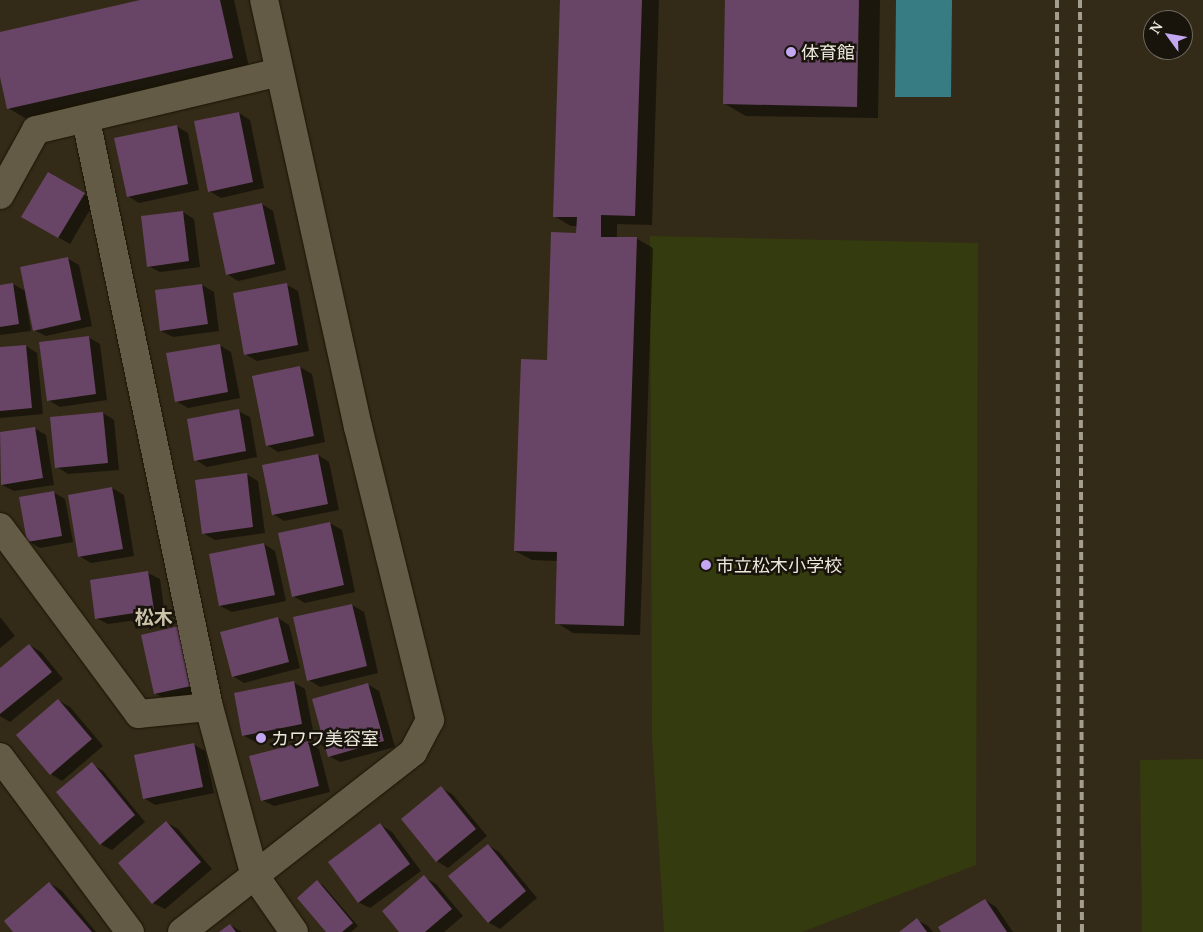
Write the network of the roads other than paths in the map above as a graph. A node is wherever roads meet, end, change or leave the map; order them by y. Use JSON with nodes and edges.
{"nodes":[{"id":1,"x":264,"y":0,"type":"edge"},
{"id":2,"x":279,"y":72,"type":"junction"},
{"id":3,"x":86,"y":120,"type":"junction"},
{"id":4,"x":0,"y":195,"type":"edge"},
{"id":5,"x":0,"y":527,"type":"edge"},
{"id":6,"x":208,"y":707,"type":"junction"},
{"id":7,"x":0,"y":757,"type":"edge"},
{"id":8,"x":255,"y":876,"type":"junction"},
{"id":9,"x":130,"y":932,"type":"edge"},
{"id":10,"x":182,"y":932,"type":"edge"},
{"id":11,"x":294,"y":932,"type":"edge"}],
"edges":[{"from":1,"to":2,"type":"street"},
{"from":2,"to":3,"type":"street"},
{"from":2,"to":8,"type":"street"},
{"from":3,"to":4,"type":"street"},
{"from":3,"to":6,"type":"street"},
{"from":5,"to":6,"type":"street"},
{"from":6,"to":8,"type":"street"},
{"from":7,"to":9,"type":"street"},
{"from":8,"to":10,"type":"street"},
{"from":8,"to":11,"type":"street"}]}
